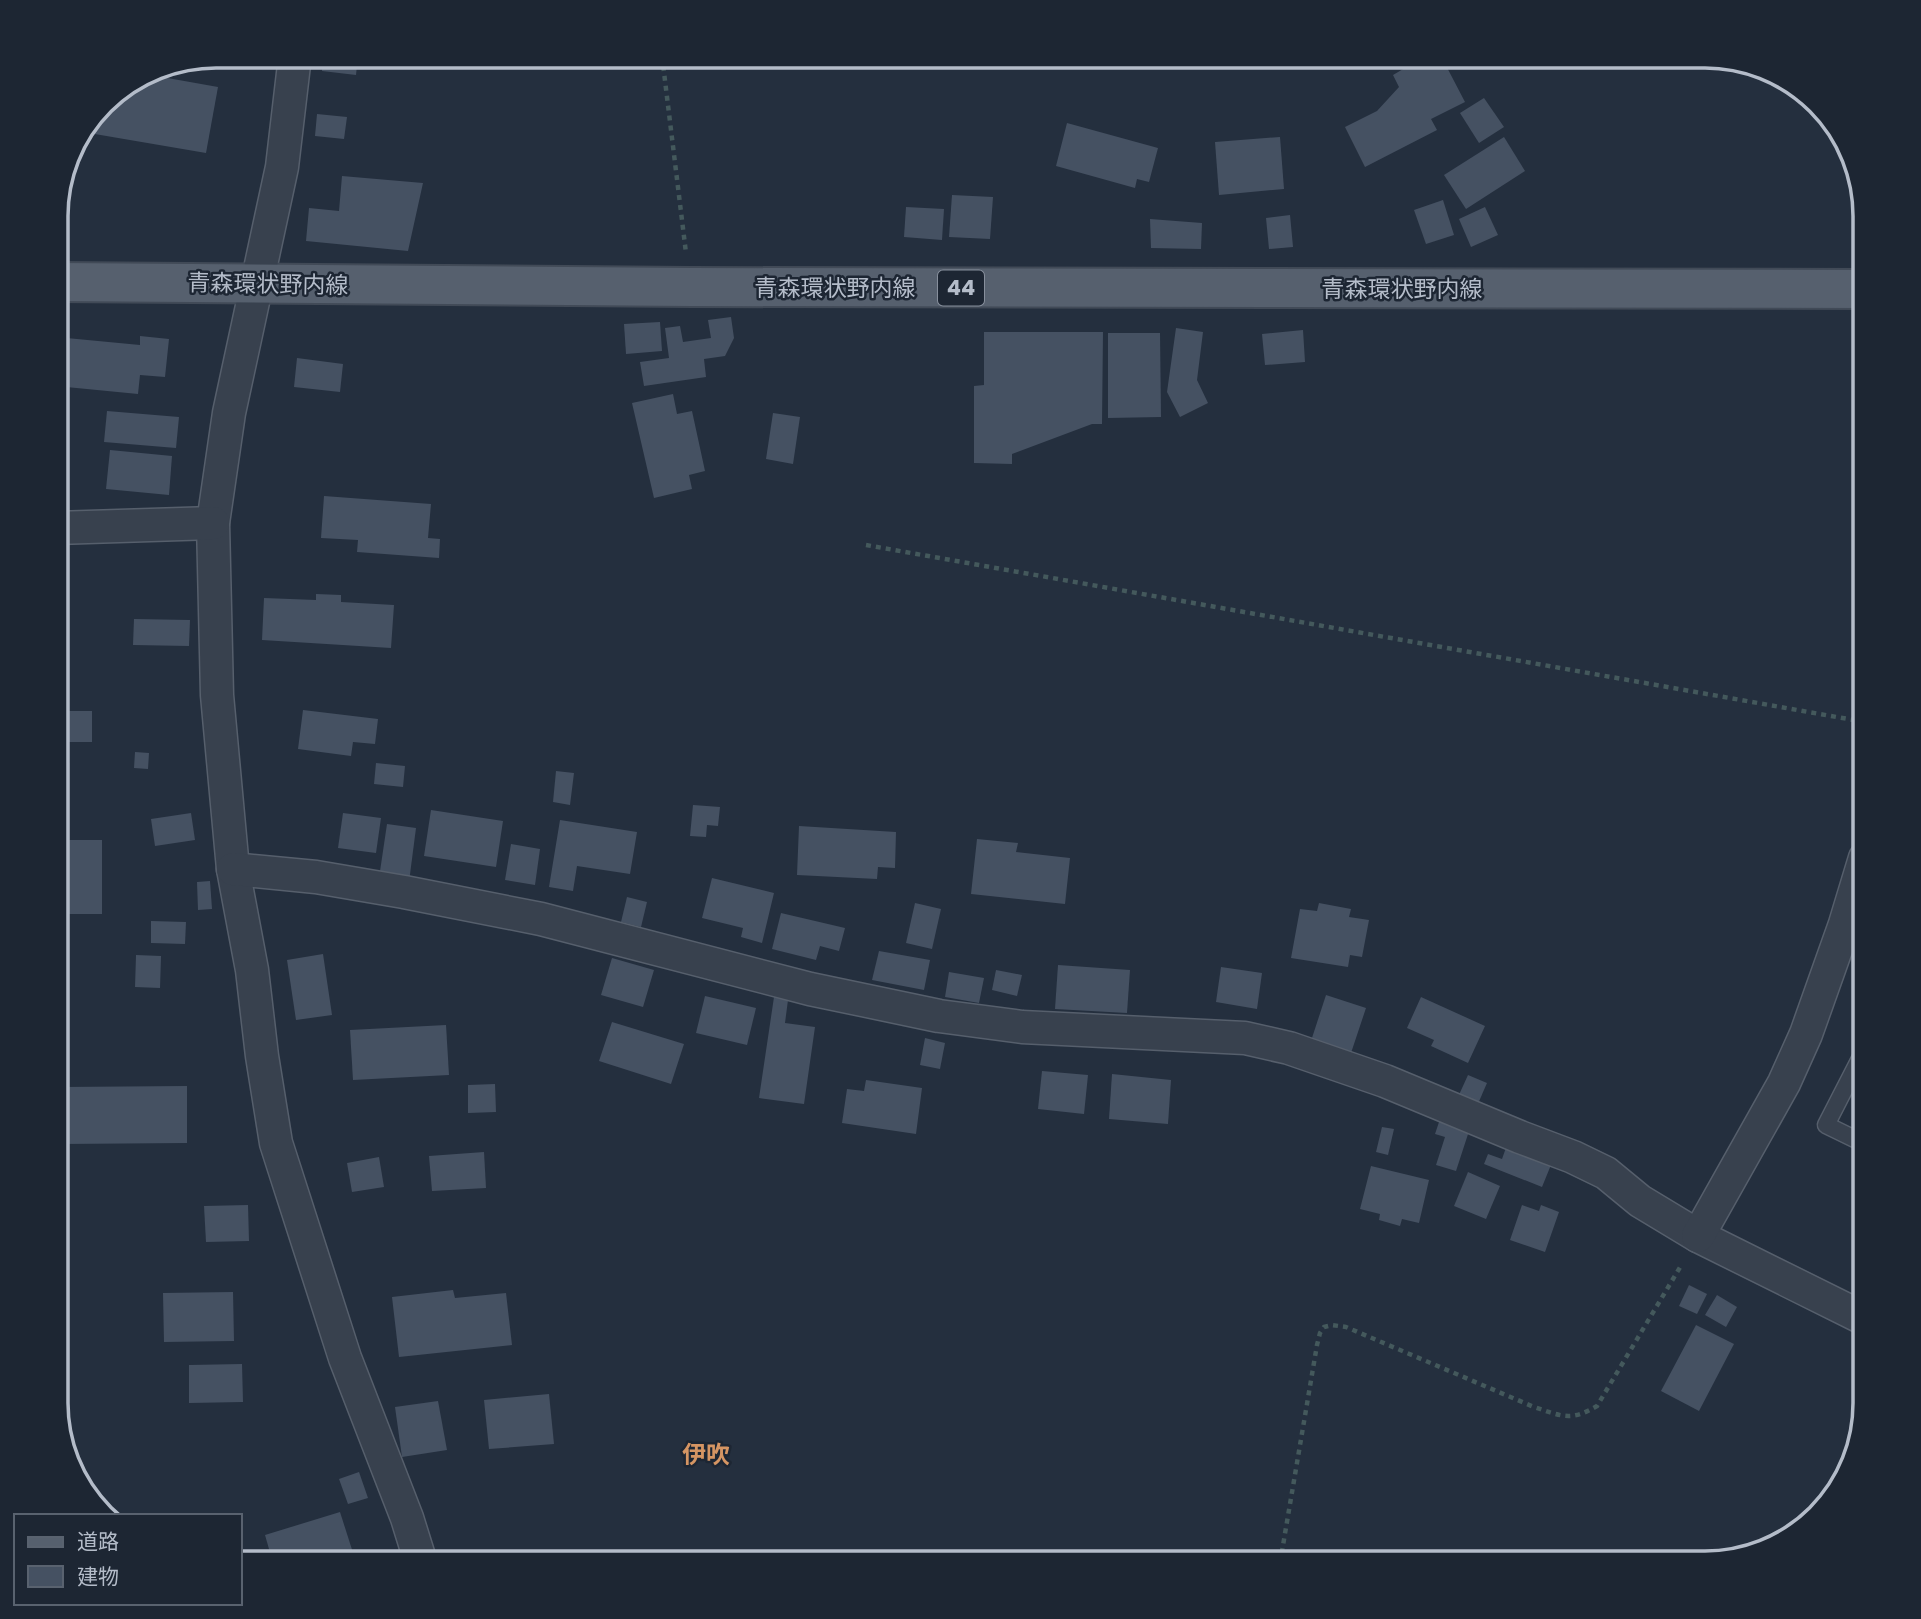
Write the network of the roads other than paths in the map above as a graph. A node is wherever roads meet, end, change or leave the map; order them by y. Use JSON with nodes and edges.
{"nodes":[{"id":1,"x":293,"y":69,"type":"edge"},
{"id":2,"x":69,"y":282,"type":"edge"},
{"id":3,"x":256,"y":285,"type":"junction"},
{"id":4,"x":1853,"y":289,"type":"edge"},
{"id":5,"x":213,"y":523,"type":"junction"},
{"id":6,"x":69,"y":528,"type":"edge"},
{"id":7,"x":233,"y":869,"type":"junction"},
{"id":8,"x":1853,"y":898,"type":"edge"},
{"id":9,"x":1853,"y":1072,"type":"edge"},
{"id":10,"x":1853,"y":1138,"type":"edge"},
{"id":11,"x":1698,"y":1236,"type":"junction"},
{"id":12,"x":1853,"y":1313,"type":"edge"},
{"id":13,"x":417,"y":1551,"type":"edge"}],
"edges":[{"from":1,"to":3,"type":"street"},
{"from":2,"to":3,"type":"main road","name":"青森環状野内線","number":"44"},
{"from":3,"to":4,"type":"main road","name":"青森環状野内線","number":"44"},
{"from":3,"to":5,"type":"street"},
{"from":5,"to":6,"type":"street"},
{"from":5,"to":7,"type":"street"},
{"from":7,"to":11,"type":"street"},
{"from":7,"to":13,"type":"street"},
{"from":8,"to":11,"type":"street"},
{"from":9,"to":10,"type":"lane"},
{"from":11,"to":12,"type":"street"}]}
